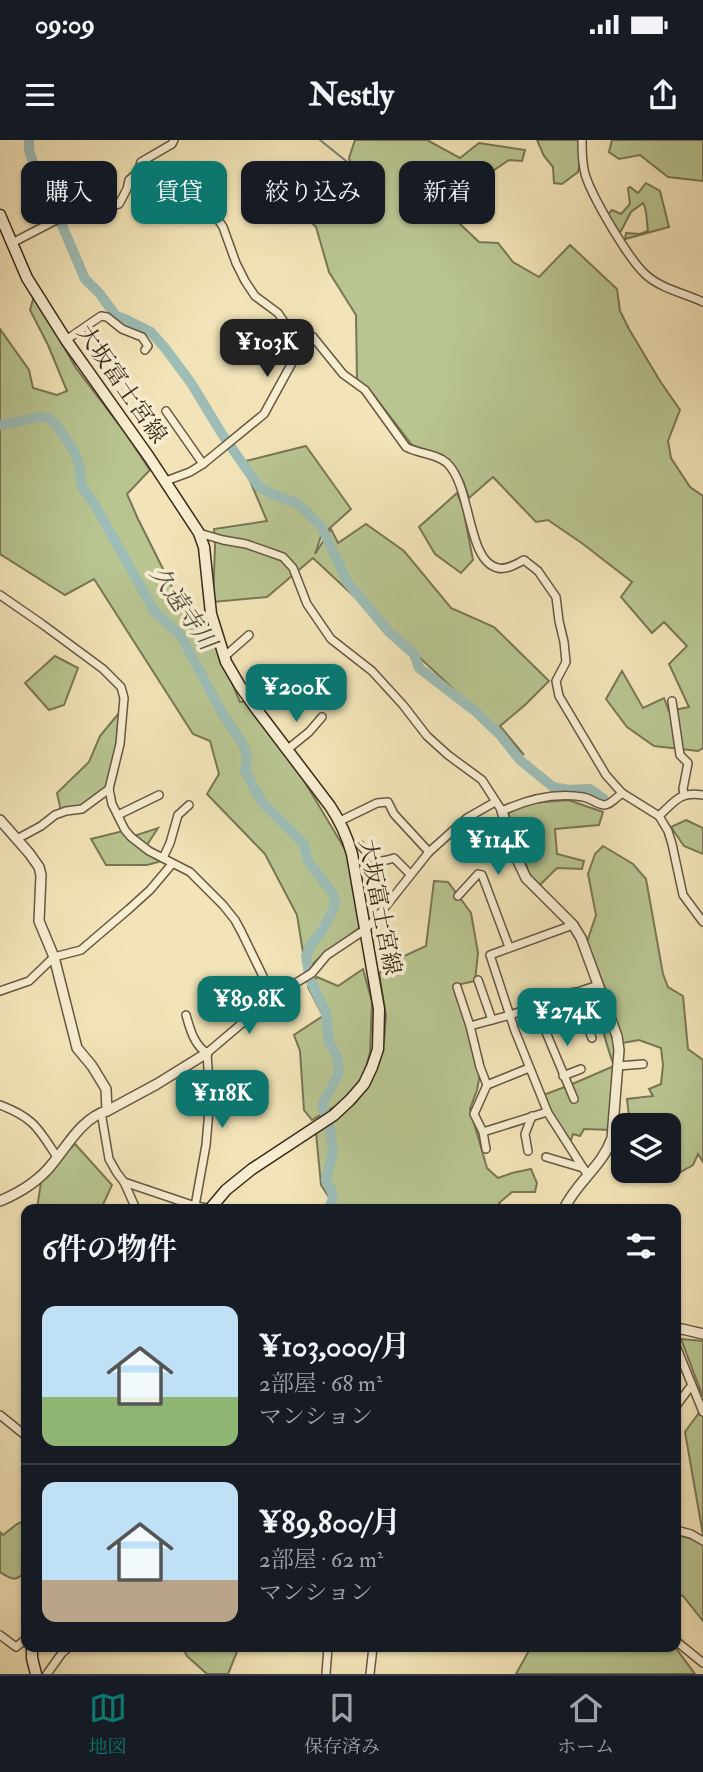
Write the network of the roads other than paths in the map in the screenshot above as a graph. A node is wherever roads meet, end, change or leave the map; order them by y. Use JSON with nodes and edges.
{"nodes":[{"id":1,"x":174,"y":140,"type":"edge"},
{"id":2,"x":582,"y":140,"type":"edge"},
{"id":3,"x":142,"y":161,"type":"edge"},
{"id":4,"x":131,"y":178,"type":"edge"},
{"id":5,"x":0,"y":215,"type":"edge"},
{"id":6,"x":221,"y":224,"type":"edge"},
{"id":7,"x":12,"y":243,"type":"junction"},
{"id":8,"x":703,"y":302,"type":"edge"},
{"id":9,"x":313,"y":337,"type":"junction"},
{"id":10,"x":66,"y":340,"type":"junction"},
{"id":11,"x":145,"y":350,"type":"dead end"},
{"id":12,"x":166,"y":411,"type":"dead end"},
{"id":13,"x":203,"y":464,"type":"junction"},
{"id":14,"x":166,"y":481,"type":"junction"},
{"id":15,"x":199,"y":533,"type":"junction"},
{"id":16,"x":0,"y":596,"type":"edge"},
{"id":17,"x":249,"y":635,"type":"dead end"},
{"id":18,"x":224,"y":657,"type":"junction"},
{"id":19,"x":672,"y":701,"type":"dead end"},
{"id":20,"x":322,"y":717,"type":"dead end"},
{"id":21,"x":288,"y":749,"type":"junction"},
{"id":22,"x":109,"y":789,"type":"junction"},
{"id":23,"x":622,"y":793,"type":"junction"},
{"id":24,"x":684,"y":794,"type":"junction"},
{"id":25,"x":703,"y":794,"type":"edge"},
{"id":26,"x":159,"y":795,"type":"dead end"},
{"id":27,"x":495,"y":802,"type":"junction"},
{"id":28,"x":189,"y":805,"type":"dead end"},
{"id":29,"x":502,"y":811,"type":"junction"},
{"id":30,"x":118,"y":815,"type":"junction"},
{"id":31,"x":659,"y":816,"type":"junction"},
{"id":32,"x":0,"y":820,"type":"edge"},
{"id":33,"x":340,"y":821,"type":"junction"},
{"id":34,"x":17,"y":839,"type":"junction"},
{"id":35,"x":359,"y":845,"type":"junction"},
{"id":36,"x":429,"y":852,"type":"junction"},
{"id":37,"x":163,"y":858,"type":"junction"},
{"id":38,"x":172,"y":864,"type":"junction"},
{"id":39,"x":410,"y":874,"type":"junction"},
{"id":40,"x":458,"y":896,"type":"dead end"},
{"id":41,"x":702,"y":917,"type":"edge"},
{"id":42,"x":573,"y":925,"type":"junction"},
{"id":43,"x":366,"y":929,"type":"junction"},
{"id":44,"x":509,"y":947,"type":"junction"},
{"id":45,"x":54,"y":957,"type":"junction"},
{"id":46,"x":478,"y":980,"type":"dead end"},
{"id":47,"x":598,"y":985,"type":"junction"},
{"id":48,"x":457,"y":987,"type":"dead end"},
{"id":49,"x":0,"y":992,"type":"edge"},
{"id":50,"x":574,"y":992,"type":"junction"},
{"id":51,"x":273,"y":997,"type":"junction"},
{"id":52,"x":535,"y":1006,"type":"junction"},
{"id":53,"x":186,"y":1015,"type":"dead end"},
{"id":54,"x":510,"y":1015,"type":"junction"},
{"id":55,"x":492,"y":1020,"type":"junction"},
{"id":56,"x":470,"y":1026,"type":"junction"},
{"id":57,"x":592,"y":1038,"type":"dead end"},
{"id":58,"x":207,"y":1053,"type":"junction"},
{"id":59,"x":643,"y":1065,"type":"dead end"},
{"id":60,"x":618,"y":1066,"type":"junction"},
{"id":61,"x":529,"y":1068,"type":"junction"},
{"id":62,"x":581,"y":1069,"type":"dead end"},
{"id":63,"x":564,"y":1076,"type":"junction"},
{"id":64,"x":487,"y":1085,"type":"junction"},
{"id":65,"x":574,"y":1099,"type":"dead end"},
{"id":66,"x":0,"y":1105,"type":"edge"},
{"id":67,"x":104,"y":1111,"type":"junction"},
{"id":68,"x":547,"y":1112,"type":"junction"},
{"id":69,"x":532,"y":1116,"type":"junction"},
{"id":70,"x":483,"y":1132,"type":"junction"},
{"id":71,"x":485,"y":1149,"type":"dead end"},
{"id":72,"x":528,"y":1151,"type":"dead end"},
{"id":73,"x":57,"y":1157,"type":"junction"},
{"id":74,"x":546,"y":1157,"type":"dead end"},
{"id":75,"x":585,"y":1171,"type":"junction"},
{"id":76,"x":124,"y":1182,"type":"junction"},
{"id":77,"x":0,"y":1201,"type":"edge"},
{"id":78,"x":134,"y":1204,"type":"edge"},
{"id":79,"x":189,"y":1204,"type":"edge"},
{"id":80,"x":195,"y":1204,"type":"edge"},
{"id":81,"x":216,"y":1204,"type":"edge"},
{"id":82,"x":566,"y":1204,"type":"edge"},
{"id":83,"x":681,"y":1329,"type":"edge"},
{"id":84,"x":703,"y":1334,"type":"edge"},
{"id":85,"x":681,"y":1359,"type":"edge"},
{"id":86,"x":691,"y":1386,"type":"junction"},
{"id":87,"x":681,"y":1399,"type":"edge"},
{"id":88,"x":703,"y":1412,"type":"edge"},
{"id":89,"x":0,"y":1415,"type":"edge"},
{"id":90,"x":21,"y":1432,"type":"edge"},
{"id":91,"x":681,"y":1531,"type":"edge"},
{"id":92,"x":703,"y":1541,"type":"edge"},
{"id":93,"x":0,"y":1635,"type":"edge"},
{"id":94,"x":21,"y":1643,"type":"edge"},
{"id":95,"x":681,"y":1646,"type":"edge"},
{"id":96,"x":32,"y":1652,"type":"edge"},
{"id":97,"x":63,"y":1652,"type":"edge"},
{"id":98,"x":328,"y":1652,"type":"edge"},
{"id":99,"x":372,"y":1652,"type":"edge"},
{"id":100,"x":703,"y":1663,"type":"edge"},
{"id":101,"x":51,"y":1673,"type":"edge"},
{"id":102,"x":36,"y":1674,"type":"edge"},
{"id":103,"x":326,"y":1674,"type":"edge"},
{"id":104,"x":369,"y":1674,"type":"edge"}],
"edges":[{"from":1,"to":3,"type":"street"},
{"from":2,"to":8,"type":"street"},
{"from":4,"to":7,"type":"street"},
{"from":5,"to":7,"type":"main road","name":"大坂富士宮線"},
{"from":6,"to":9,"type":"street"},
{"from":7,"to":10,"type":"main road","name":"大坂富士宮線"},
{"from":9,"to":13,"type":"street"},
{"from":9,"to":23,"type":"street"},
{"from":10,"to":11,"type":"street"},
{"from":10,"to":14,"type":"main road","name":"大坂富士宮線"},
{"from":12,"to":13,"type":"street"},
{"from":13,"to":14,"type":"street"},
{"from":14,"to":15,"type":"main road","name":"大坂富士宮線"},
{"from":15,"to":18,"type":"main road","name":"大坂富士宮線"},
{"from":15,"to":27,"type":"street"},
{"from":16,"to":22,"type":"street"},
{"from":17,"to":18,"type":"street"},
{"from":18,"to":21,"type":"main road","name":"大坂富士宮線"},
{"from":19,"to":24,"type":"street"},
{"from":20,"to":21,"type":"street"},
{"from":21,"to":33,"type":"main road","name":"大坂富士宮線"},
{"from":22,"to":30,"type":"street"},
{"from":22,"to":34,"type":"street"},
{"from":23,"to":29,"type":"street"},
{"from":23,"to":31,"type":"street"},
{"from":24,"to":25,"type":"street"},
{"from":24,"to":31,"type":"street"},
{"from":26,"to":30,"type":"street"},
{"from":27,"to":29,"type":"street"},
{"from":27,"to":36,"type":"street"},
{"from":28,"to":37,"type":"street"},
{"from":29,"to":42,"type":"street"},
{"from":30,"to":37,"type":"street"},
{"from":31,"to":41,"type":"street"},
{"from":32,"to":34,"type":"street"},
{"from":33,"to":35,"type":"main road","name":"大坂富士宮線"},
{"from":33,"to":36,"type":"street"},
{"from":34,"to":45,"type":"street"},
{"from":35,"to":39,"type":"street"},
{"from":35,"to":43,"type":"main road","name":"大坂富士宮線"},
{"from":36,"to":39,"type":"street"},
{"from":37,"to":38,"type":"street"},
{"from":38,"to":45,"type":"street"},
{"from":38,"to":51,"type":"street"},
{"from":39,"to":43,"type":"street"},
{"from":40,"to":44,"type":"street"},
{"from":42,"to":44,"type":"street"},
{"from":42,"to":47,"type":"street"},
{"from":43,"to":51,"type":"street"},
{"from":43,"to":81,"type":"main road","name":"大坂富士宮線"},
{"from":44,"to":54,"type":"street"},
{"from":45,"to":49,"type":"street"},
{"from":45,"to":67,"type":"street"},
{"from":46,"to":55,"type":"street"},
{"from":47,"to":50,"type":"street"},
{"from":47,"to":60,"type":"street"},
{"from":48,"to":56,"type":"street"},
{"from":50,"to":52,"type":"street"},
{"from":50,"to":57,"type":"street"},
{"from":51,"to":58,"type":"street"},
{"from":52,"to":54,"type":"street"},
{"from":52,"to":63,"type":"street"},
{"from":53,"to":58,"type":"street"},
{"from":54,"to":55,"type":"street"},
{"from":54,"to":61,"type":"street"},
{"from":55,"to":56,"type":"street"},
{"from":56,"to":64,"type":"street"},
{"from":58,"to":67,"type":"street"},
{"from":58,"to":80,"type":"street"},
{"from":59,"to":60,"type":"street"},
{"from":60,"to":75,"type":"street"},
{"from":61,"to":64,"type":"street"},
{"from":61,"to":68,"type":"street"},
{"from":62,"to":63,"type":"street"},
{"from":63,"to":65,"type":"street"},
{"from":64,"to":70,"type":"street"},
{"from":66,"to":73,"type":"street"},
{"from":67,"to":73,"type":"street"},
{"from":67,"to":76,"type":"street"},
{"from":68,"to":69,"type":"street"},
{"from":68,"to":75,"type":"street"},
{"from":69,"to":70,"type":"street"},
{"from":69,"to":72,"type":"street"},
{"from":70,"to":71,"type":"street"},
{"from":73,"to":77,"type":"street"},
{"from":74,"to":75,"type":"street"},
{"from":75,"to":82,"type":"street"},
{"from":76,"to":78,"type":"street"},
{"from":76,"to":79,"type":"street"},
{"from":83,"to":84,"type":"street"},
{"from":85,"to":86,"type":"street"},
{"from":86,"to":87,"type":"street"},
{"from":86,"to":88,"type":"street"},
{"from":89,"to":90,"type":"street"},
{"from":91,"to":92,"type":"street"},
{"from":93,"to":94,"type":"street"},
{"from":95,"to":100,"type":"street"},
{"from":96,"to":102,"type":"main road"},
{"from":97,"to":101,"type":"street"},
{"from":98,"to":103,"type":"street"},
{"from":99,"to":104,"type":"street"}]}
